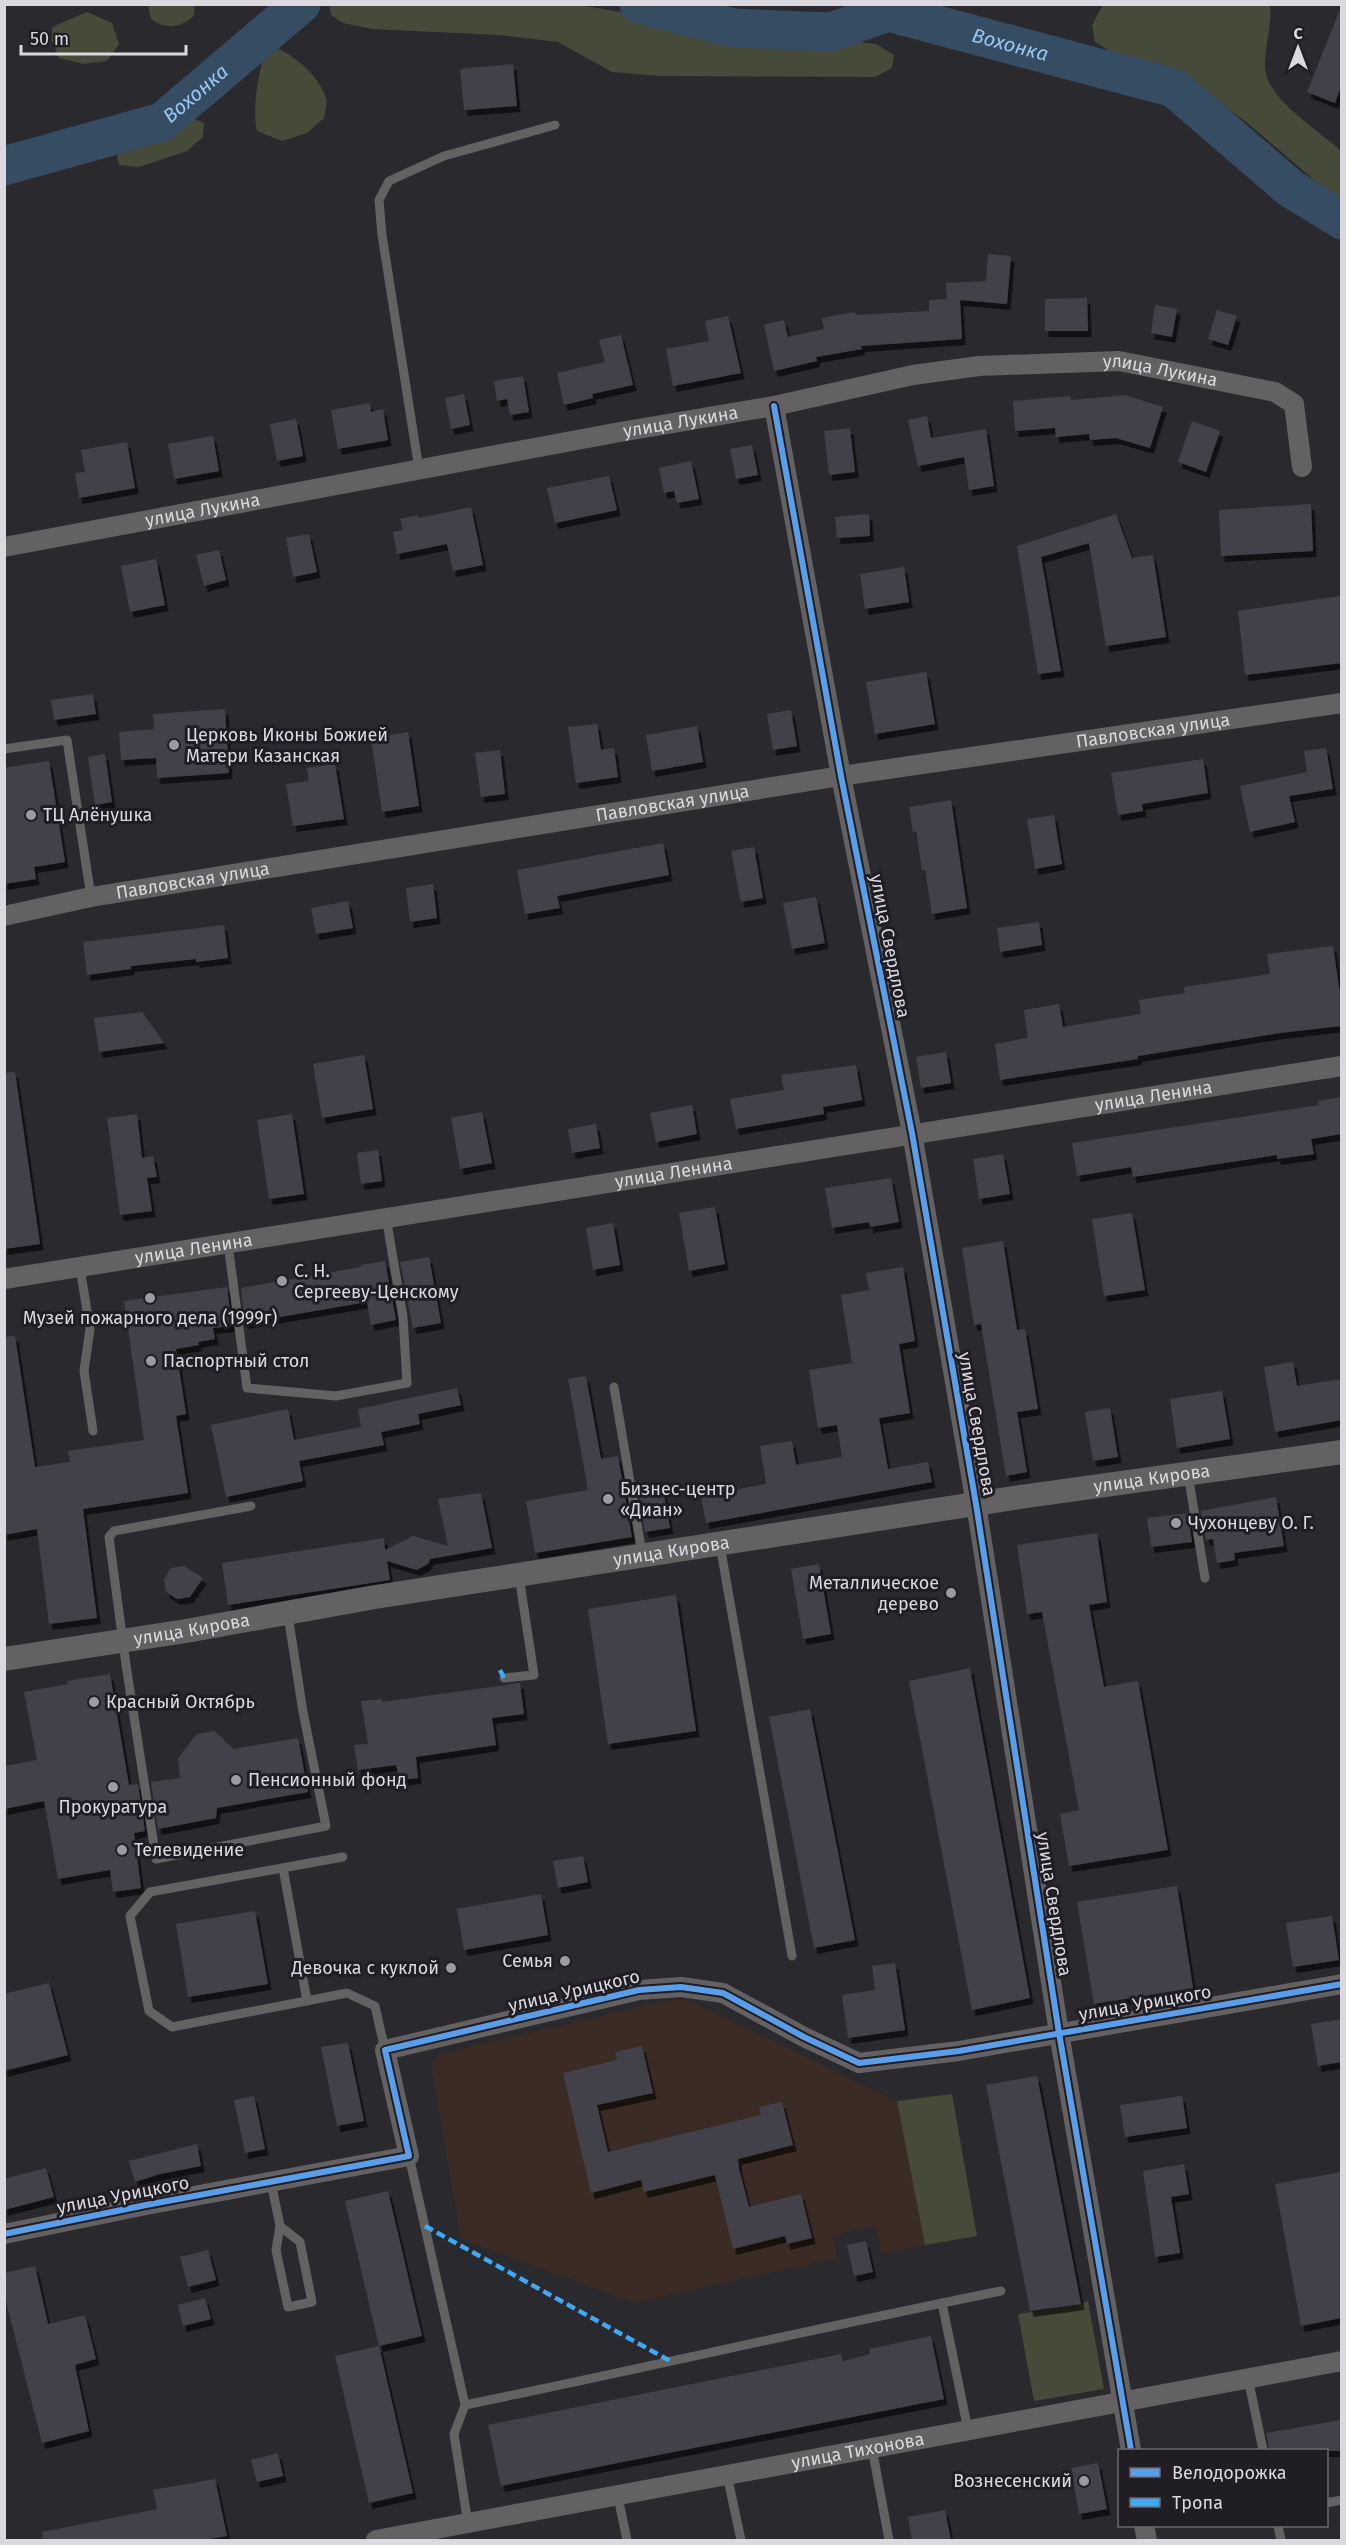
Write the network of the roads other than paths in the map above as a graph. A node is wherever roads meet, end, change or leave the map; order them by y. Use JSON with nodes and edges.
{"nodes":[{"id":1,"x":555,"y":125,"type":"dead end"},
{"id":2,"x":774,"y":406,"type":"junction"},
{"id":3,"x":1302,"y":467,"type":"dead end"},
{"id":4,"x":419,"y":469,"type":"junction"},
{"id":5,"x":4,"y":547,"type":"edge"},
{"id":6,"x":1341,"y":704,"type":"edge"},
{"id":7,"x":4,"y":749,"type":"edge"},
{"id":8,"x":842,"y":776,"type":"junction"},
{"id":9,"x":91,"y":897,"type":"junction"},
{"id":10,"x":4,"y":916,"type":"edge"},
{"id":11,"x":1341,"y":1066,"type":"edge"},
{"id":12,"x":912,"y":1133,"type":"junction"},
{"id":13,"x":386,"y":1217,"type":"junction"},
{"id":14,"x":228,"y":1244,"type":"junction"},
{"id":15,"x":80,"y":1268,"type":"junction"},
{"id":16,"x":4,"y":1279,"type":"edge"},
{"id":17,"x":614,"y":1387,"type":"dead end"},
{"id":18,"x":93,"y":1431,"type":"dead end"},
{"id":19,"x":1341,"y":1452,"type":"edge"},
{"id":20,"x":1188,"y":1474,"type":"junction"},
{"id":21,"x":976,"y":1504,"type":"junction"},
{"id":22,"x":251,"y":1506,"type":"dead end"},
{"id":23,"x":720,"y":1545,"type":"junction"},
{"id":24,"x":642,"y":1556,"type":"junction"},
{"id":25,"x":518,"y":1575,"type":"junction"},
{"id":26,"x":1205,"y":1578,"type":"dead end"},
{"id":27,"x":287,"y":1613,"type":"junction"},
{"id":28,"x":123,"y":1641,"type":"junction"},
{"id":29,"x":4,"y":1648,"type":"edge"},
{"id":30,"x":38,"y":1654,"type":"junction"},
{"id":31,"x":4,"y":1659,"type":"edge"},
{"id":32,"x":504,"y":1678,"type":"dead end"},
{"id":33,"x":343,"y":1857,"type":"dead end"},
{"id":34,"x":283,"y":1868,"type":"junction"},
{"id":35,"x":792,"y":1956,"type":"dead end"},
{"id":36,"x":1341,"y":1984,"type":"edge"},
{"id":37,"x":308,"y":2001,"type":"junction"},
{"id":38,"x":1059,"y":2033,"type":"junction"},
{"id":39,"x":385,"y":2050,"type":"junction"},
{"id":40,"x":409,"y":2156,"type":"junction"},
{"id":41,"x":271,"y":2182,"type":"junction"},
{"id":42,"x":280,"y":2226,"type":"junction"},
{"id":43,"x":4,"y":2234,"type":"edge"},
{"id":44,"x":1001,"y":2291,"type":"dead end"},
{"id":45,"x":942,"y":2303,"type":"junction"},
{"id":46,"x":1341,"y":2361,"type":"edge"},
{"id":47,"x":1248,"y":2378,"type":"junction"},
{"id":48,"x":1122,"y":2402,"type":"junction"},
{"id":49,"x":465,"y":2405,"type":"junction"},
{"id":50,"x":968,"y":2430,"type":"junction"},
{"id":51,"x":872,"y":2448,"type":"junction"},
{"id":52,"x":1131,"y":2449,"type":"edge"},
{"id":53,"x":1263,"y":2449,"type":"edge"},
{"id":54,"x":727,"y":2475,"type":"junction"},
{"id":55,"x":618,"y":2497,"type":"junction"},
{"id":56,"x":468,"y":2524,"type":"junction"},
{"id":57,"x":376,"y":2541,"type":"edge"},
{"id":58,"x":627,"y":2541,"type":"edge"},
{"id":59,"x":741,"y":2541,"type":"edge"},
{"id":60,"x":889,"y":2541,"type":"edge"}],
"edges":[{"from":1,"to":4,"type":"lane"},
{"from":2,"to":3,"type":"street","name":"улица Лукина"},
{"from":2,"to":4,"type":"street","name":"улица Лукина"},
{"from":2,"to":8,"type":"street","name":"улица Свердлова"},
{"from":4,"to":5,"type":"street","name":"улица Лукина"},
{"from":6,"to":8,"type":"street","name":"Павловская улица"},
{"from":7,"to":9,"type":"lane"},
{"from":8,"to":9,"type":"street","name":"Павловская улица"},
{"from":8,"to":12,"type":"street","name":"улица Свердлова"},
{"from":9,"to":10,"type":"street","name":"Павловская улица"},
{"from":11,"to":12,"type":"street","name":"улица Ленина"},
{"from":12,"to":13,"type":"street","name":"улица Ленина"},
{"from":12,"to":21,"type":"street","name":"улица Свердлова"},
{"from":13,"to":14,"type":"street","name":"улица Ленина"},
{"from":13,"to":14,"type":"lane"},
{"from":14,"to":15,"type":"street","name":"улица Ленина"},
{"from":15,"to":16,"type":"street","name":"улица Ленина"},
{"from":15,"to":18,"type":"lane"},
{"from":17,"to":24,"type":"lane"},
{"from":19,"to":20,"type":"street","name":"улица Кирова"},
{"from":20,"to":21,"type":"street","name":"улица Кирова"},
{"from":20,"to":26,"type":"lane"},
{"from":21,"to":23,"type":"street","name":"улица Кирова"},
{"from":21,"to":38,"type":"street","name":"улица Свердлова"},
{"from":22,"to":28,"type":"lane"},
{"from":23,"to":24,"type":"street","name":"улица Кирова"},
{"from":23,"to":35,"type":"lane"},
{"from":24,"to":25,"type":"street","name":"улица Кирова"},
{"from":25,"to":27,"type":"street","name":"улица Кирова"},
{"from":25,"to":32,"type":"lane"},
{"from":27,"to":28,"type":"street","name":"улица Кирова"},
{"from":27,"to":28,"type":"lane"},
{"from":28,"to":30,"type":"street","name":"улица Кирова"},
{"from":29,"to":30,"type":"street"},
{"from":30,"to":31,"type":"street","name":"улица Кирова"},
{"from":33,"to":34,"type":"lane"},
{"from":34,"to":37,"type":"lane"},
{"from":34,"to":37,"type":"lane"},
{"from":36,"to":38,"type":"street","name":"улица Урицкого"},
{"from":37,"to":39,"type":"lane"},
{"from":38,"to":39,"type":"street","name":"улица Урицкого"},
{"from":38,"to":48,"type":"street","name":"улица Свердлова"},
{"from":39,"to":40,"type":"street"},
{"from":40,"to":41,"type":"street","name":"улица Урицкого"},
{"from":40,"to":49,"type":"lane"},
{"from":41,"to":42,"type":"lane"},
{"from":41,"to":43,"type":"street","name":"улица Урицкого"},
{"from":42,"to":42,"type":"lane"},
{"from":44,"to":45,"type":"lane"},
{"from":45,"to":49,"type":"lane"},
{"from":45,"to":50,"type":"lane"},
{"from":46,"to":47,"type":"street","name":"улица Тихонова"},
{"from":47,"to":48,"type":"street","name":"улица Тихонова"},
{"from":47,"to":53,"type":"lane"},
{"from":48,"to":50,"type":"street","name":"улица Тихонова"},
{"from":48,"to":52,"type":"street","name":"улица Свердлова"},
{"from":49,"to":56,"type":"lane"},
{"from":50,"to":51,"type":"street","name":"улица Тихонова"},
{"from":51,"to":54,"type":"street","name":"улица Тихонова"},
{"from":51,"to":60,"type":"lane"},
{"from":54,"to":55,"type":"street","name":"улица Тихонова"},
{"from":54,"to":59,"type":"lane"},
{"from":55,"to":56,"type":"street","name":"улица Тихонова"},
{"from":55,"to":58,"type":"lane"},
{"from":56,"to":57,"type":"street","name":"улица Тихонова"}]}
